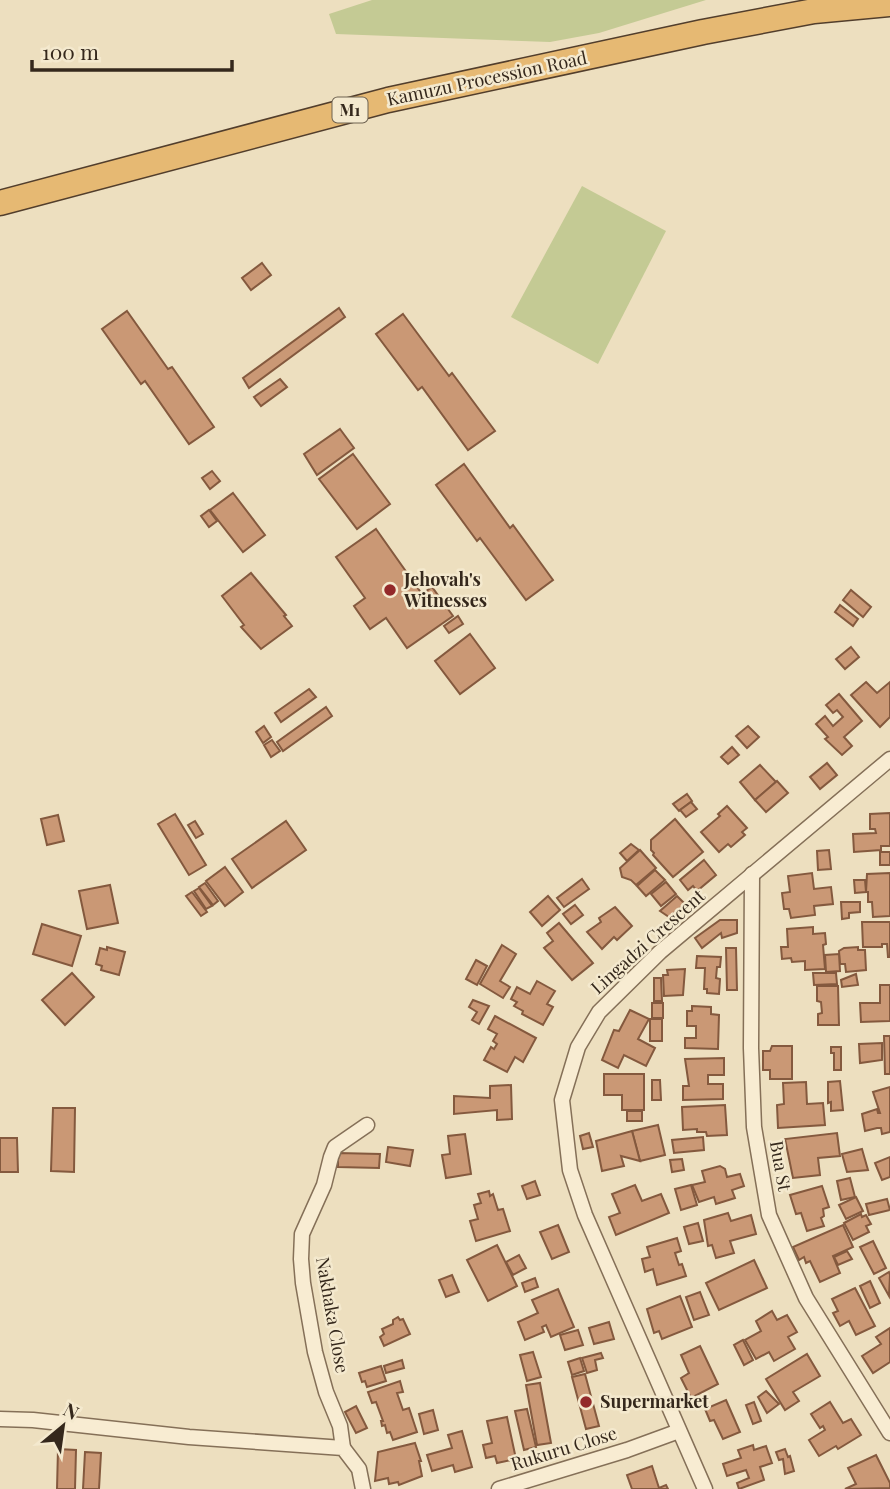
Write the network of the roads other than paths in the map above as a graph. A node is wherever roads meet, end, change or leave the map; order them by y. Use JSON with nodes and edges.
{"nodes":[{"id":1,"x":843,"y":0,"type":"edge"},
{"id":2,"x":890,"y":4,"type":"edge"},
{"id":3,"x":805,"y":13,"type":"junction"},
{"id":4,"x":0,"y":203,"type":"edge"},
{"id":5,"x":890,"y":759,"type":"edge"},
{"id":6,"x":752,"y":874,"type":"junction"},
{"id":7,"x":366,"y":1125,"type":"dead end"},
{"id":8,"x":0,"y":1419,"type":"edge"},
{"id":9,"x":679,"y":1431,"type":"junction"},
{"id":10,"x":890,"y":1433,"type":"edge"},
{"id":11,"x":343,"y":1448,"type":"junction"},
{"id":12,"x":363,"y":1489,"type":"edge"},
{"id":13,"x":499,"y":1489,"type":"edge"},
{"id":14,"x":705,"y":1489,"type":"edge"}],
"edges":[{"from":1,"to":3,"type":"highway","name":"Kamuzu Procession Road","number":"M1"},
{"from":2,"to":3,"type":"highway","name":"Kamuzu Procession Road","number":"M1"},
{"from":3,"to":4,"type":"highway","name":"Kamuzu Procession Road","number":"M1"},
{"from":5,"to":6,"type":"street","name":"Lingadzi Crescent"},
{"from":6,"to":9,"type":"street","name":"Lingadzi Crescent"},
{"from":6,"to":10,"type":"street","name":"Bua St"},
{"from":7,"to":11,"type":"street","name":"Nakhaka Close"},
{"from":8,"to":11,"type":"street"},
{"from":9,"to":13,"type":"street","name":"Rukuru Close"},
{"from":9,"to":14,"type":"street","name":"Lingadzi Crescent"},
{"from":11,"to":12,"type":"street","name":"Nakhaka Close"}]}
